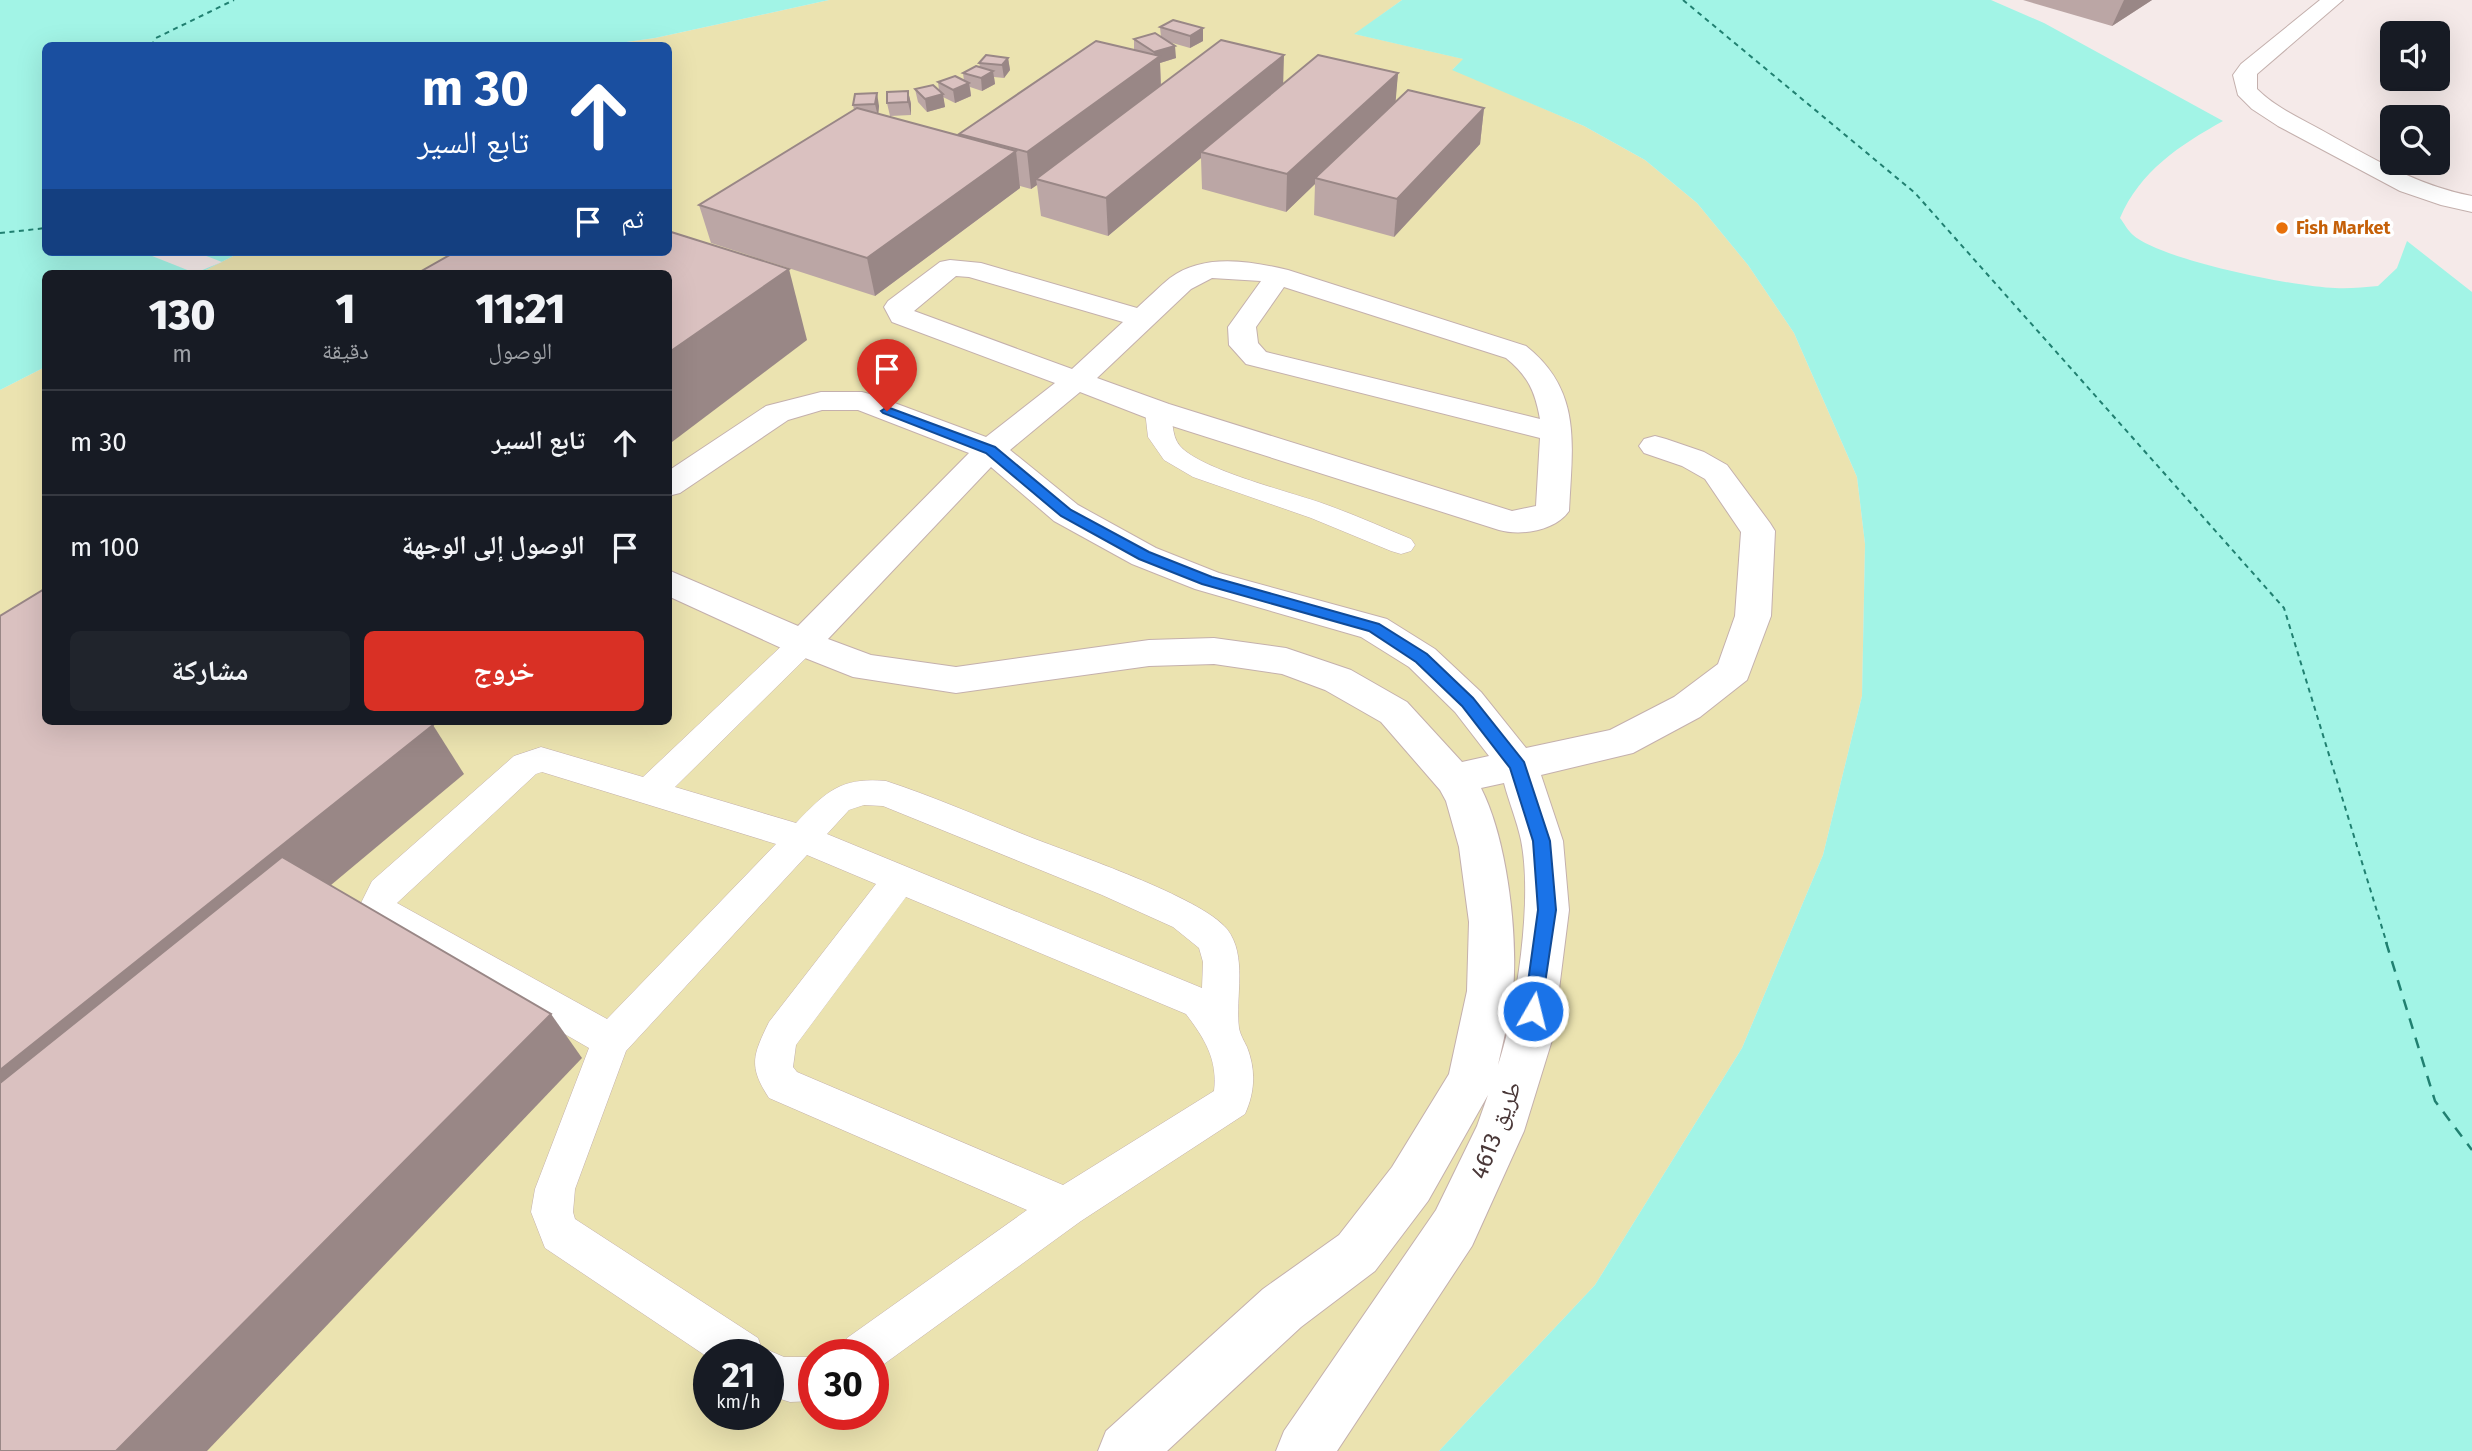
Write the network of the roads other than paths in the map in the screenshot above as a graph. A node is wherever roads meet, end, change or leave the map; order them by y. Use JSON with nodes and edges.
{"nodes":[{"id":1,"x":2333,"y":0,"type":"edge"},
{"id":2,"x":2468,"y":203,"type":"edge"},
{"id":3,"x":2472,"y":231,"type":"edge"},
{"id":4,"x":1278,"y":276,"type":"junction"},
{"id":5,"x":1144,"y":319,"type":"junction"},
{"id":6,"x":1077,"y":380,"type":"junction"},
{"id":7,"x":1158,"y":411,"type":"junction"},
{"id":8,"x":1556,"y":432,"type":"junction"},
{"id":9,"x":1655,"y":446,"type":"dead end"},
{"id":10,"x":990,"y":450,"type":"junction"},
{"id":11,"x":672,"y":482,"type":"edge"},
{"id":12,"x":1401,"y":545,"type":"dead end"},
{"id":13,"x":672,"y":584,"type":"edge"},
{"id":14,"x":803,"y":643,"type":"junction"},
{"id":15,"x":1518,"y":766,"type":"junction"},
{"id":16,"x":1454,"y":779,"type":"junction"},
{"id":17,"x":650,"y":791,"type":"junction"},
{"id":18,"x":801,"y":838,"type":"junction"},
{"id":19,"x":900,"y":878,"type":"junction"},
{"id":20,"x":1220,"y":1029,"type":"junction"},
{"id":21,"x":611,"y":1041,"type":"junction"},
{"id":22,"x":1066,"y":1207,"type":"junction"},
{"id":23,"x":719,"y":1339,"type":"edge"},
{"id":24,"x":884,"y":1339,"type":"edge"},
{"id":25,"x":1126,"y":1451,"type":"edge"},
{"id":26,"x":1304,"y":1451,"type":"edge"}],
"edges":[{"from":1,"to":2,"type":"street"},
{"from":2,"to":3,"type":"street"},
{"from":4,"to":5,"type":"street"},
{"from":4,"to":8,"type":"street"},
{"from":4,"to":8,"type":"street"},
{"from":5,"to":6,"type":"street"},
{"from":5,"to":6,"type":"street"},
{"from":6,"to":7,"type":"street"},
{"from":6,"to":10,"type":"street"},
{"from":7,"to":8,"type":"street"},
{"from":7,"to":12,"type":"lane"},
{"from":9,"to":15,"type":"street"},
{"from":10,"to":11,"type":"street"},
{"from":10,"to":14,"type":"street"},
{"from":10,"to":15,"type":"street"},
{"from":13,"to":14,"type":"street"},
{"from":14,"to":16,"type":"street"},
{"from":14,"to":17,"type":"lane"},
{"from":15,"to":16,"type":"street"},
{"from":15,"to":26,"type":"street","name":"طريق 4613"},
{"from":16,"to":25,"type":"street"},
{"from":17,"to":18,"type":"lane"},
{"from":17,"to":21,"type":"lane"},
{"from":18,"to":19,"type":"lane"},
{"from":18,"to":20,"type":"lane"},
{"from":18,"to":21,"type":"lane"},
{"from":19,"to":20,"type":"lane"},
{"from":19,"to":22,"type":"lane"},
{"from":20,"to":22,"type":"lane"},
{"from":21,"to":23,"type":"lane"},
{"from":22,"to":24,"type":"lane"}]}
